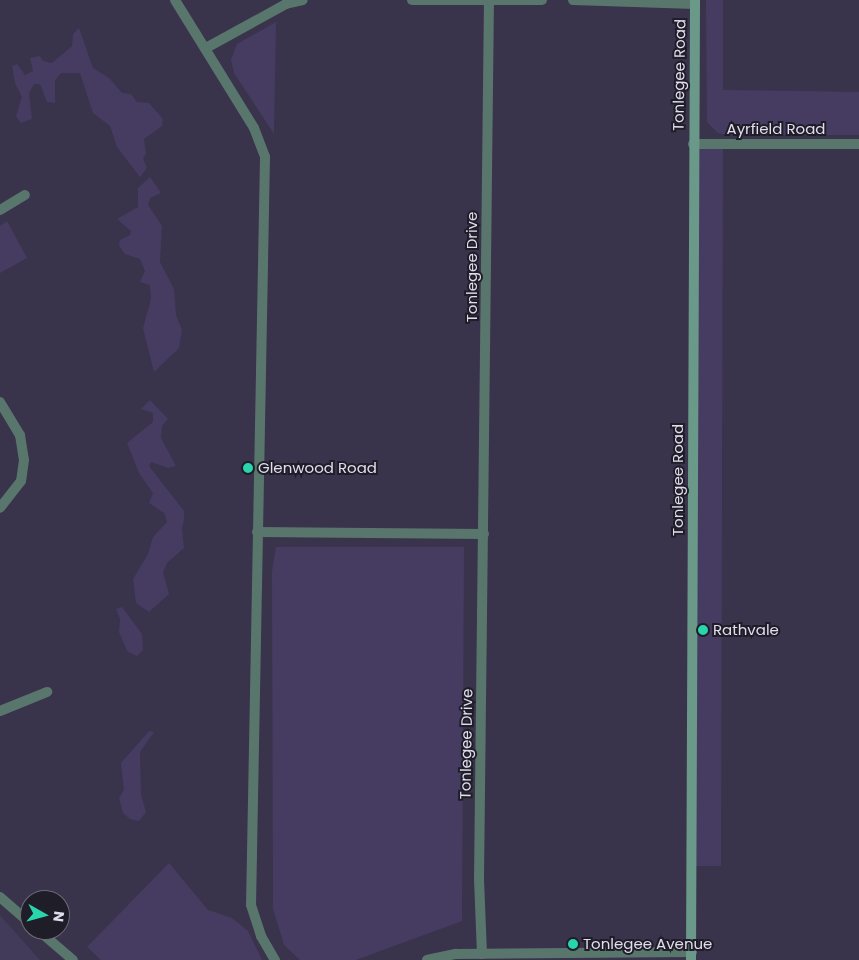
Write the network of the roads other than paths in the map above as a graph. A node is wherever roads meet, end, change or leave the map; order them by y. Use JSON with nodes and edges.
{"nodes":[{"id":1,"x":175,"y":0,"type":"edge"},
{"id":2,"x":303,"y":0,"type":"edge"},
{"id":3,"x":412,"y":0,"type":"edge"},
{"id":4,"x":542,"y":0,"type":"edge"},
{"id":5,"x":573,"y":0,"type":"edge"},
{"id":6,"x":489,"y":1,"type":"edge"},
{"id":7,"x":695,"y":2,"type":"edge"},
{"id":8,"x":206,"y":48,"type":"junction"},
{"id":9,"x":693,"y":144,"type":"junction"},
{"id":10,"x":859,"y":144,"type":"edge"},
{"id":11,"x":25,"y":195,"type":"dead end"},
{"id":12,"x":0,"y":210,"type":"edge"},
{"id":13,"x":0,"y":402,"type":"edge"},
{"id":14,"x":0,"y":508,"type":"edge"},
{"id":15,"x":257,"y":532,"type":"junction"},
{"id":16,"x":484,"y":534,"type":"junction"},
{"id":17,"x":47,"y":692,"type":"dead end"},
{"id":18,"x":0,"y":711,"type":"edge"},
{"id":19,"x":0,"y":897,"type":"edge"},
{"id":20,"x":20,"y":914,"type":"edge"},
{"id":21,"x":50,"y":940,"type":"edge"},
{"id":22,"x":482,"y":954,"type":"junction"},
{"id":23,"x":692,"y":956,"type":"edge"},
{"id":24,"x":73,"y":960,"type":"edge"},
{"id":25,"x":275,"y":960,"type":"edge"},
{"id":26,"x":428,"y":960,"type":"edge"}],
"edges":[{"from":1,"to":8,"type":"street"},
{"from":2,"to":8,"type":"street"},
{"from":3,"to":6,"type":"street"},
{"from":4,"to":6,"type":"street"},
{"from":5,"to":7,"type":"street"},
{"from":6,"to":16,"type":"street","name":"Tonlegee Drive"},
{"from":7,"to":9,"type":"main road","name":"Tonlegee Road"},
{"from":8,"to":15,"type":"street"},
{"from":9,"to":10,"type":"street","name":"Ayrfield Road"},
{"from":9,"to":23,"type":"main road","name":"Tonlegee Road"},
{"from":11,"to":12,"type":"street"},
{"from":13,"to":14,"type":"street"},
{"from":15,"to":16,"type":"street"},
{"from":15,"to":25,"type":"street"},
{"from":16,"to":22,"type":"street","name":"Tonlegee Drive"},
{"from":17,"to":18,"type":"street"},
{"from":19,"to":20,"type":"street"},
{"from":21,"to":24,"type":"street"},
{"from":22,"to":23,"type":"street"},
{"from":22,"to":26,"type":"street"}]}
